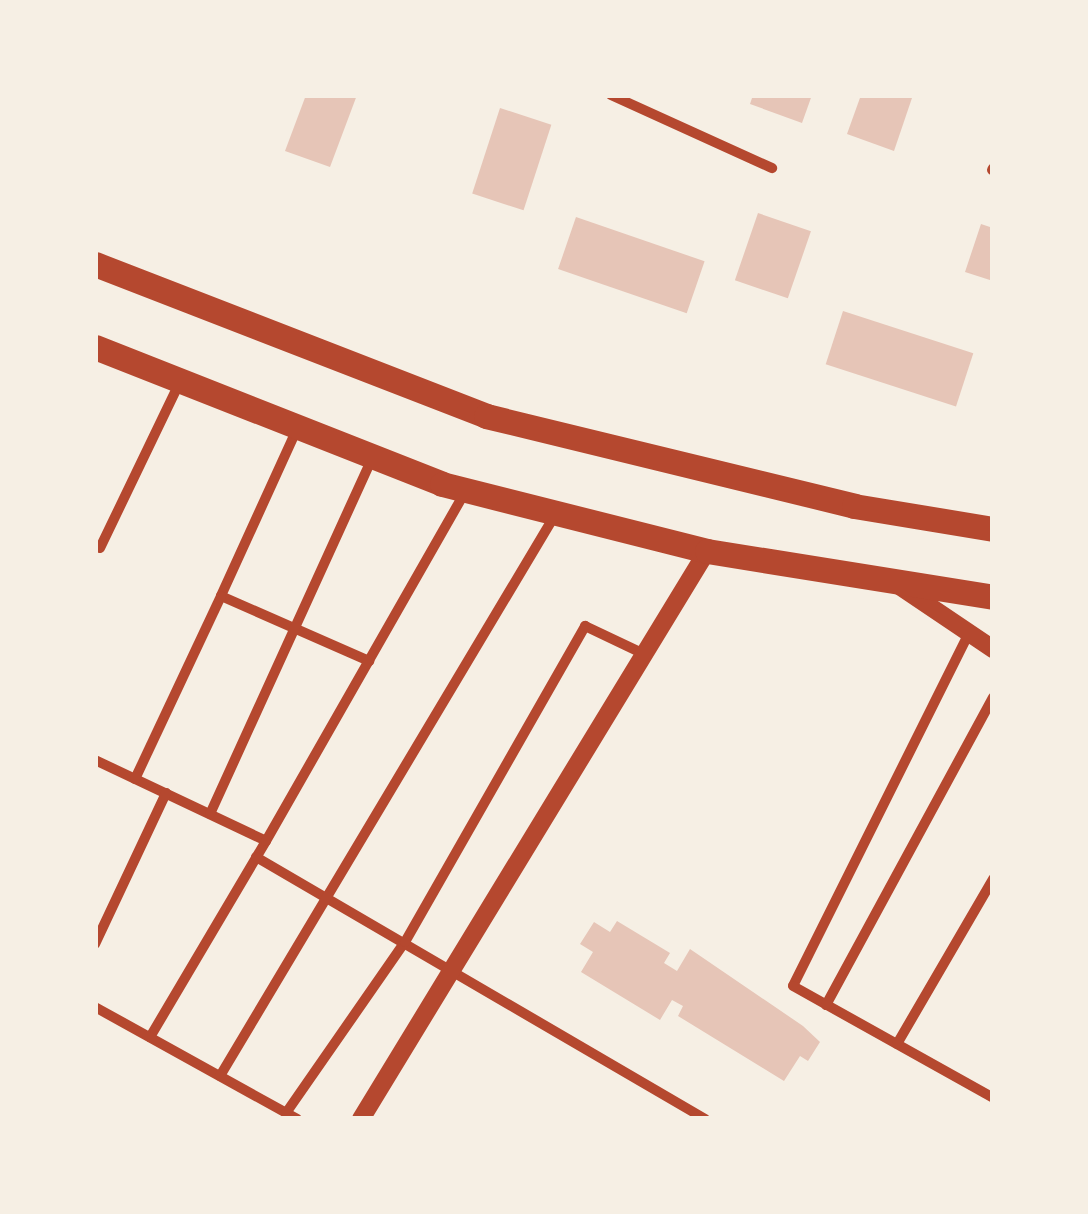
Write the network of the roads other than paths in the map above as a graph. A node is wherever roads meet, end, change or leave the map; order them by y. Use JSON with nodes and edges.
{"nodes":[{"id":1,"x":611,"y":95,"type":"edge"},
{"id":2,"x":772,"y":168,"type":"dead end"},
{"id":3,"x":95,"y":264,"type":"edge"},
{"id":4,"x":95,"y":347,"type":"edge"},
{"id":5,"x":180,"y":381,"type":"junction"},
{"id":6,"x":298,"y":427,"type":"junction"},
{"id":7,"x":372,"y":457,"type":"junction"},
{"id":8,"x":467,"y":491,"type":"junction"},
{"id":9,"x":556,"y":514,"type":"junction"},
{"id":10,"x":993,"y":529,"type":"edge"},
{"id":11,"x":100,"y":548,"type":"dead end"},
{"id":12,"x":707,"y":551,"type":"junction"},
{"id":13,"x":898,"y":585,"type":"junction"},
{"id":14,"x":221,"y":596,"type":"junction"},
{"id":15,"x":993,"y":597,"type":"edge"},
{"id":16,"x":296,"y":629,"type":"junction"},
{"id":17,"x":969,"y":633,"type":"junction"},
{"id":18,"x":993,"y":649,"type":"edge"},
{"id":19,"x":644,"y":654,"type":"junction"},
{"id":20,"x":369,"y":661,"type":"junction"},
{"id":21,"x":993,"y":697,"type":"edge"},
{"id":22,"x":95,"y":760,"type":"edge"},
{"id":23,"x":135,"y":779,"type":"junction"},
{"id":24,"x":166,"y":793,"type":"junction"},
{"id":25,"x":210,"y":814,"type":"junction"},
{"id":26,"x":266,"y":841,"type":"junction"},
{"id":27,"x":256,"y":857,"type":"junction"},
{"id":28,"x":992,"y":881,"type":"edge"},
{"id":29,"x":332,"y":900,"type":"junction"},
{"id":30,"x":405,"y":942,"type":"junction"},
{"id":31,"x":95,"y":944,"type":"edge"},
{"id":32,"x":452,"y":970,"type":"junction"},
{"id":33,"x":826,"y":1005,"type":"junction"},
{"id":34,"x":95,"y":1007,"type":"edge"},
{"id":35,"x":150,"y":1037,"type":"junction"},
{"id":36,"x":897,"y":1044,"type":"junction"},
{"id":37,"x":220,"y":1076,"type":"junction"},
{"id":38,"x":993,"y":1098,"type":"edge"},
{"id":39,"x":292,"y":1116,"type":"edge"},
{"id":40,"x":361,"y":1119,"type":"edge"},
{"id":41,"x":706,"y":1119,"type":"edge"}],
"edges":[{"from":1,"to":2,"type":"street"},
{"from":3,"to":10,"type":"highway"},
{"from":4,"to":5,"type":"highway"},
{"from":5,"to":6,"type":"highway"},
{"from":5,"to":11,"type":"street"},
{"from":6,"to":7,"type":"highway"},
{"from":6,"to":14,"type":"street"},
{"from":7,"to":8,"type":"highway"},
{"from":7,"to":16,"type":"street"},
{"from":8,"to":9,"type":"highway"},
{"from":8,"to":20,"type":"street"},
{"from":9,"to":12,"type":"highway"},
{"from":9,"to":29,"type":"street"},
{"from":12,"to":13,"type":"highway"},
{"from":12,"to":19,"type":"street"},
{"from":13,"to":15,"type":"highway"},
{"from":13,"to":17,"type":"street"},
{"from":14,"to":16,"type":"street"},
{"from":14,"to":23,"type":"street"},
{"from":16,"to":20,"type":"street"},
{"from":16,"to":25,"type":"street"},
{"from":17,"to":18,"type":"street"},
{"from":17,"to":33,"type":"street"},
{"from":19,"to":30,"type":"street"},
{"from":19,"to":32,"type":"street"},
{"from":20,"to":26,"type":"street"},
{"from":21,"to":33,"type":"street"},
{"from":22,"to":23,"type":"street"},
{"from":23,"to":24,"type":"street"},
{"from":24,"to":25,"type":"street"},
{"from":24,"to":31,"type":"street"},
{"from":25,"to":26,"type":"street"},
{"from":26,"to":27,"type":"street"},
{"from":27,"to":29,"type":"street"},
{"from":27,"to":35,"type":"street"},
{"from":28,"to":36,"type":"street"},
{"from":29,"to":30,"type":"street"},
{"from":29,"to":37,"type":"street"},
{"from":30,"to":32,"type":"street"},
{"from":30,"to":39,"type":"street"},
{"from":32,"to":40,"type":"street"},
{"from":32,"to":41,"type":"street"},
{"from":33,"to":36,"type":"street"},
{"from":34,"to":35,"type":"street"},
{"from":35,"to":37,"type":"street"},
{"from":36,"to":38,"type":"street"},
{"from":37,"to":39,"type":"street"}]}
